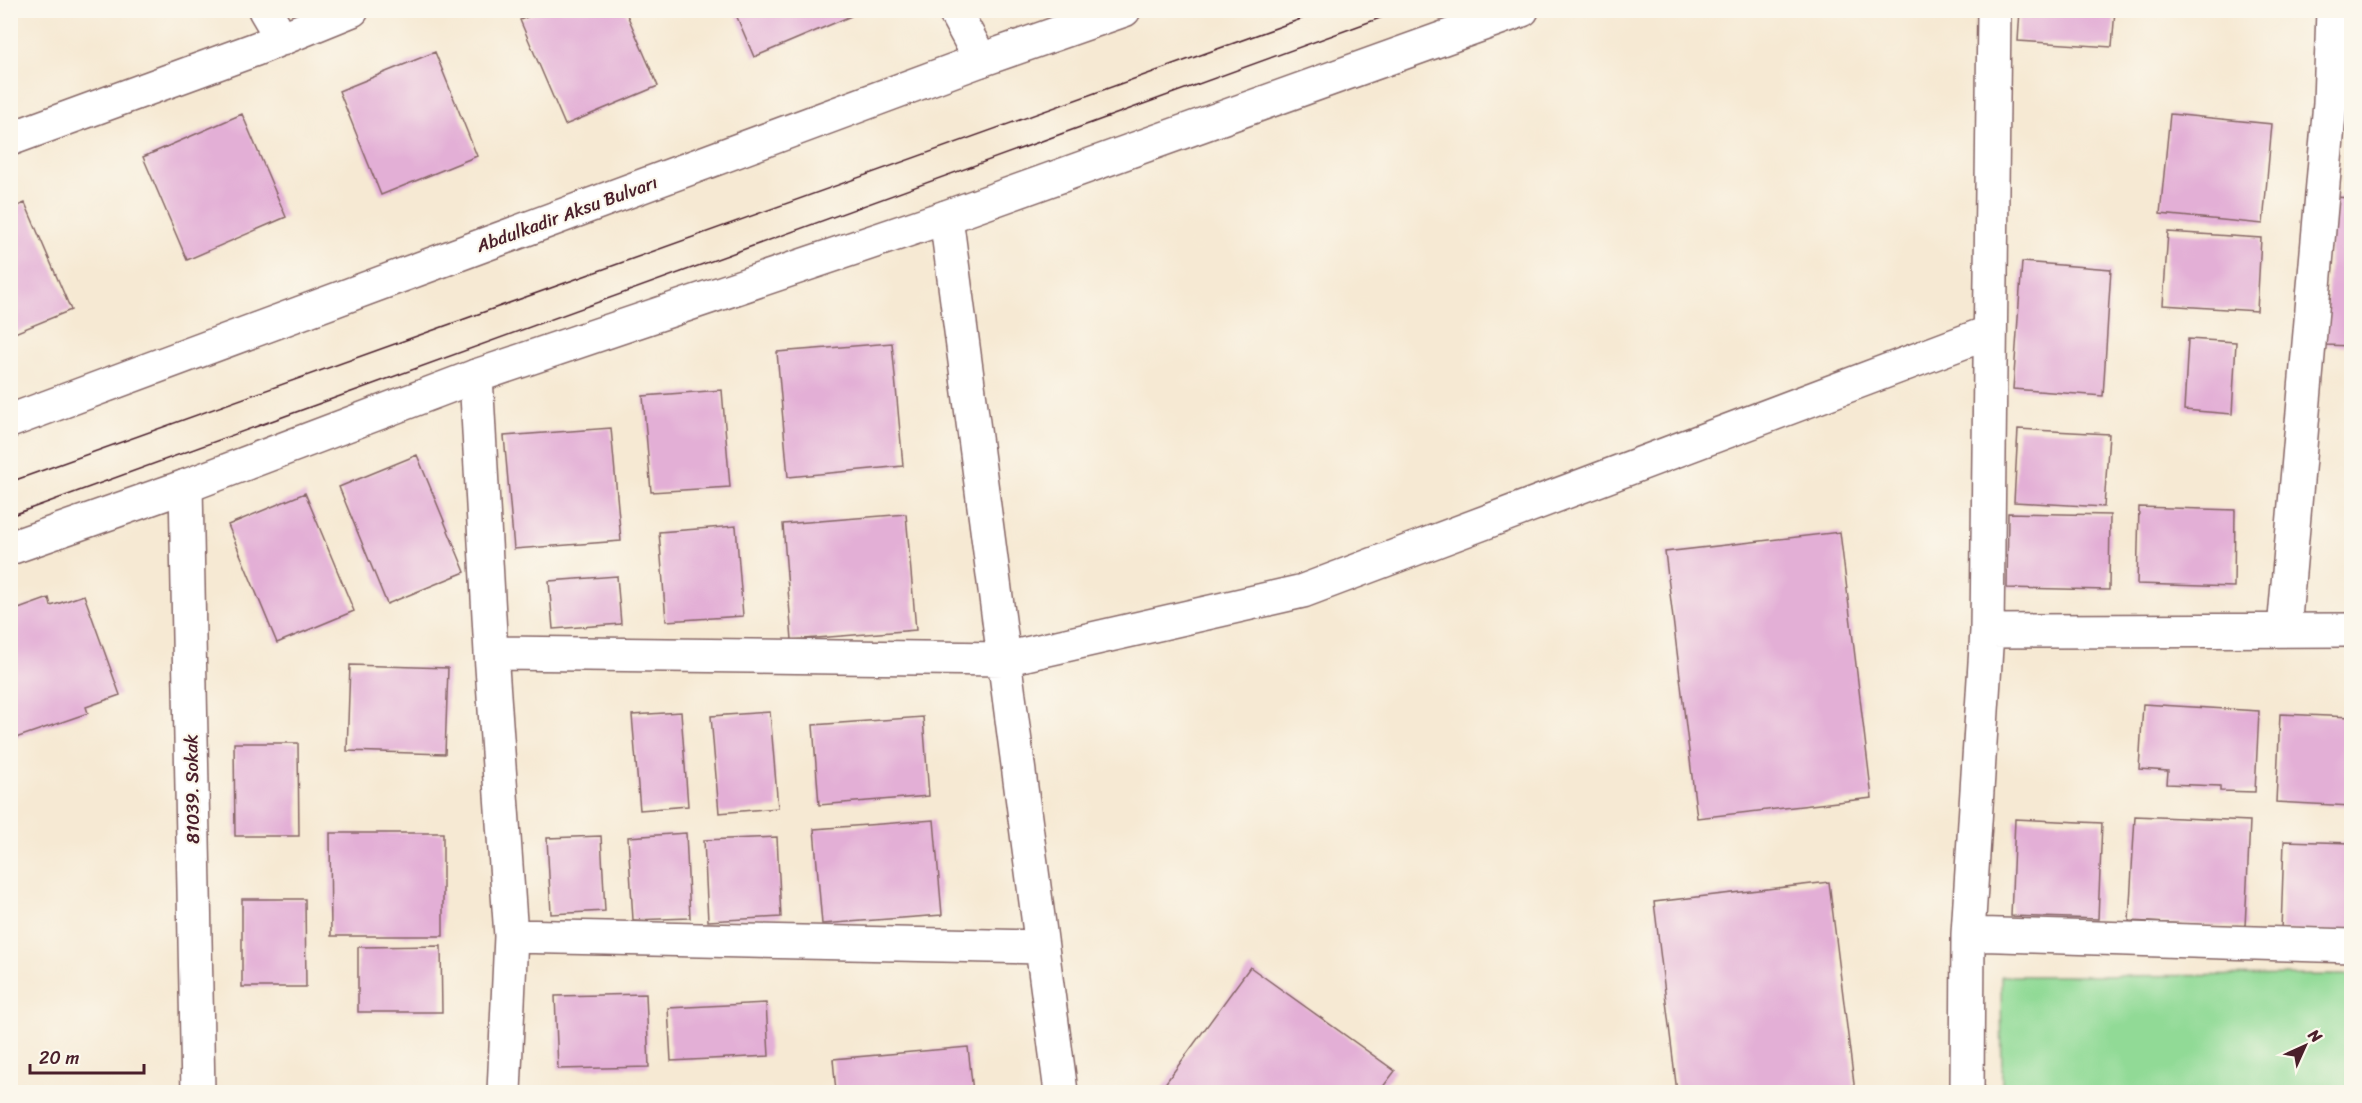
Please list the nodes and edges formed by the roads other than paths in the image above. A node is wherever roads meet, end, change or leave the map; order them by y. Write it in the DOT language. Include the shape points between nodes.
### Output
graph roads {
  1 [pos="265,10"];
  2 [pos="352,10"];
  3 [pos="954,10"];
  4 [pos="1124,10"];
  5 [pos="1522,10"];
  6 [pos="1994,10"];
  7 [pos="2333,10"];
  8 [pos="282,39"];
  9 [pos="981,60"];
  10 [pos="2341,104"];
  11 [pos="10,139"];
  12 [pos="946,217"];
  13 [pos="1990,333"];
  14 [pos="476,376"];
  15 [pos="10,421"];
  16 [pos="186,486"];
  17 [pos="10,548"];
  18 [pos="2284,630"];
  19 [pos="2352,630"];
  20 [pos="1987,631"];
  21 [pos="491,653"];
  22 [pos="1004,659"];
  23 [pos="1968,934"];
  24 [pos="511,936"];
  25 [pos="2352,946"];
  26 [pos="1041,948"];
  27 [pos="198,1092"];
  28 [pos="504,1092"];
  29 [pos="1061,1092"];
  30 [pos="1967,1092"];
  1 -- 8 [label="street"];
  2 -- 8 [label="street"];
  3 -- 9 [label="street"];
  4 -- 9 [label="street, Abdulkadir Aksu Bulvarı"];
  5 -- 12 [label="street"];
  6 -- 13 [label="street"];
  7 -- 10 [label="street"];
  8 -- 11 [label="street"];
  9 -- 15 [label="street, Abdulkadir Aksu Bulvarı"];
  10 -- 18 [label="street"];
  12 -- 14 [label="street"];
  12 -- 22 [label="street"];
  13 -- 20 [label="street"];
  13 -- 22 [label="street" via="1303,591"];
  14 -- 16 [label="street"];
  14 -- 21 [label="street"];
  16 -- 17 [label="street"];
  16 -- 27 [label="street, 81039. Sokak"];
  18 -- 19 [label="street"];
  18 -- 20 [label="street"];
  20 -- 23 [label="street"];
  21 -- 22 [label="street"];
  21 -- 24 [label="street"];
  22 -- 26 [label="street"];
  23 -- 25 [label="street"];
  23 -- 30 [label="street"];
  24 -- 26 [label="street"];
  24 -- 28 [label="street"];
  26 -- 29 [label="street"];
}
